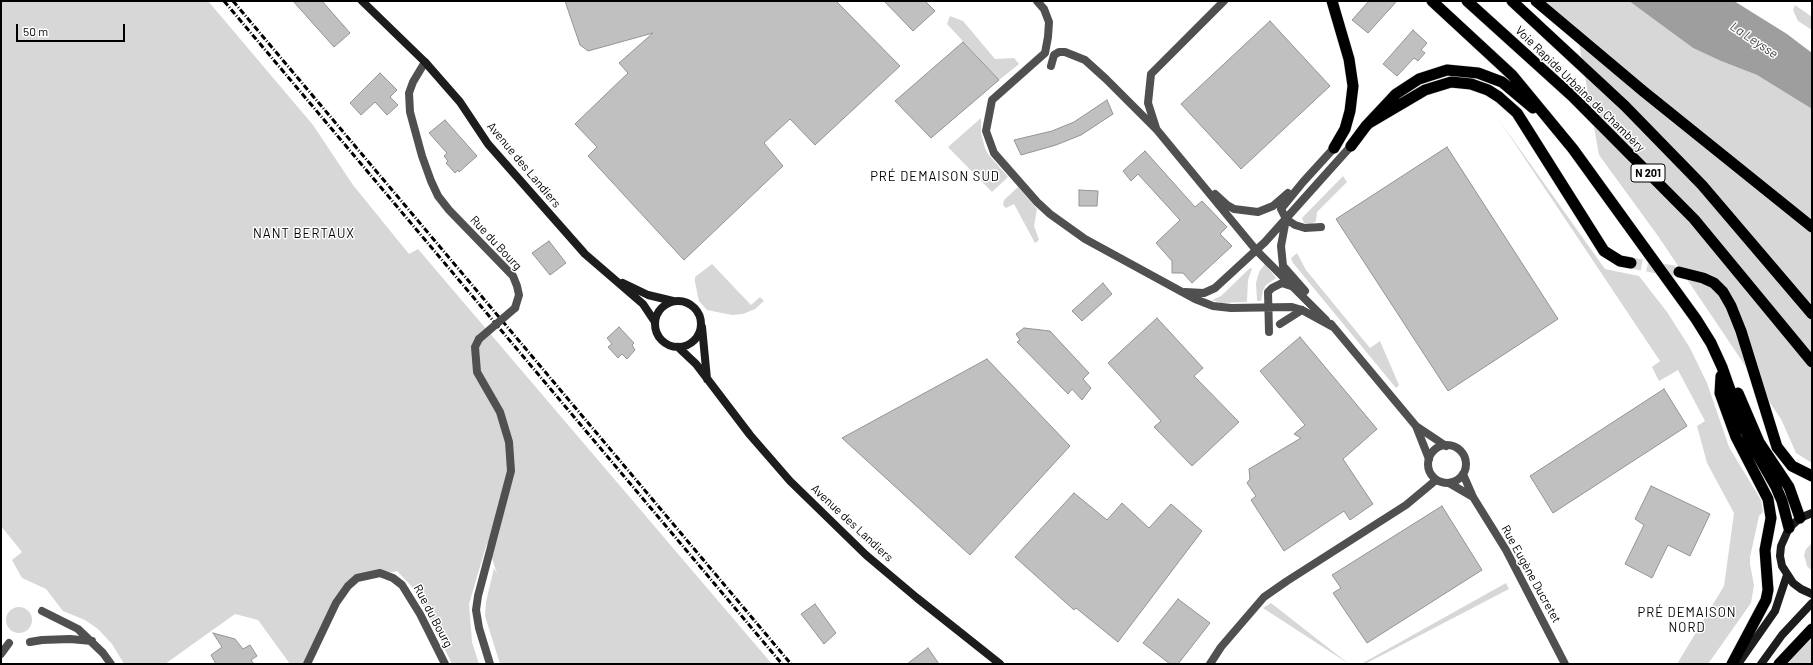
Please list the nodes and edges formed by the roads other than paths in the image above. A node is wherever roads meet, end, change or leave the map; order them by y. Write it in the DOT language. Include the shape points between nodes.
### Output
graph roads {
  1 [pos="362,1"];
  2 [pos="1037,1"];
  3 [pos="1224,1"];
  4 [pos="1332,1"];
  5 [pos="1432,1"];
  6 [pos="1467,1"];
  7 [pos="1512,1"];
  8 [pos="1536,1"];
  9 [pos="425,62"];
  10 [pos="1050,66"];
  11 [pos="1455,70"];
  12 [pos="1440,86"];
  13 [pos="1369,123"];
  14 [pos="1552,123"];
  15 [pos="1157,130"];
  16 [pos="1351,146"];
  17 [pos="1334,148"];
  18 [pos="1195,176"];
  19 [pos="1303,182"];
  20 [pos="1286,219"];
  21 [pos="1322,227"];
  22 [pos="1812,227"];
  23 [pos="1256,250"];
  24 [pos="1631,263"];
  25 [pos="1679,272"];
  26 [pos="615,280"];
  27 [pos="1292,286"];
  28 [pos="1182,292"];
  29 [pos="673,301"];
  30 [pos="1268,307"];
  31 [pos="1302,310"];
  32 [pos="1812,314"];
  33 [pos="655,322"];
  34 [pos="1280,324"];
  35 [pos="702,326"];
  36 [pos="1333,327"];
  37 [pos="1270,332"];
  38 [pos="678,347"];
  39 [pos="1812,362"];
  40 [pos="1722,367"];
  41 [pos="707,380"];
  42 [pos="1416,426"];
  43 [pos="1446,446"];
  44 [pos="1429,458"];
  45 [pos="1463,474"];
  46 [pos="1812,476"];
  47 [pos="1436,480"];
  48 [pos="1449,483"];
  49 [pos="1473,497"];
  50 [pos="1812,513"];
  51 [pos="1800,518"];
  52 [pos="1789,528"];
  53 [pos="1787,575"];
  54 [pos="1812,594"];
  55 [pos="1812,603"];
  56 [pos="42,611"];
  57 [pos="1812,629"];
  58 [pos="92,641"];
  59 [pos="30,642"];
  60 [pos="9,643"];
  61 [pos="1,654"];
  62 [pos="111,664"];
  63 [pos="307,664"];
  64 [pos="445,664"];
  65 [pos="490,664"];
  66 [pos="1000,664"];
  67 [pos="1210,664"];
  68 [pos="1565,664"];
  69 [pos="1732,664"];
  70 [pos="1738,664"];
  71 [pos="1761,664"];
  72 [pos="1779,664"];
  1 -- 9 [label="main road, Avenue des Landiers"];
  2 -- 28 [label="street" via="1044,9 1049,22 1045,53 992,100 986,131 994,153 1050,214 1084,239"];
  3 -- 15 [label="street" via="1151,74 1148,103"];
  4 -- 17 [label="highway" via="1349,59 1353,86 1345,129"];
  5 -- 14 [label="highway" via="1512,75"];
  6 -- 39 [label="highway, Voie Rapide Urbaine de Chambéry / N 201" via="1572,96 1694,219"];
  7 -- 32 [label="highway, Voie Rapide Urbaine de Chambéry / N 201" via="1625,106 1702,185"];
  8 -- 22 [label="highway"];
  9 -- 26 [label="main road, Avenue des Landiers" via="460,102 488,144 535,198 585,254"];
  9 -- 65 [label="street, Rue du Bourg, bridge" via="409,93 410,112 431,181 449,210 513,276 519,295 515,308 479,339 474,347 477,372 500,412 509,442 511,471 476,610"];
  10 -- 15 [label="street" via="1054,55 1059,52 1085,60"];
  11 -- 12 [label="street"];
  11 -- 13 [label="highway" via="1434,73 1405,87"];
  11 -- 14 [label="highway" via="1478,73 1502,82"];
  12 -- 13 [label="highway" via="1425,90"];
  12 -- 24 [label="highway" via="1451,82 1471,84 1488,90 1510,105 1526,126 1604,251 1620,261"];
  13 -- 16 [label="highway"];
  14 -- 40 [label="highway" via="1696,319"];
  15 -- 18 [label="street"];
  16 -- 20 [label="street"];
  17 -- 19 [label="street"];
  18 -- 19 [label="street" via="1227,205 1241,211 1253,212 1273,206"];
  18 -- 23 [label="street"];
  19 -- 20 [label="street" via="1281,209"];
  20 -- 21 [label="street" via="1300,227"];
  20 -- 23 [label="street"];
  20 -- 36 [label="street" via="1281,246 1283,266"];
  23 -- 27 [label="street"];
  23 -- 28 [label="street" via="1216,288 1204,293"];
  25 -- 46 [label="highway" via="1703,278 1723,292 1741,331 1777,447 1792,466"];
  26 -- 29 [label="main road" via="648,295"];
  26 -- 33 [label="main road, Avenue des Landiers" via="643,304"];
  27 -- 30 [label="street" via="1282,283 1272,288 1268,292"];
  27 -- 36 [label="street"];
  28 -- 30 [label="street" via="1213,306"];
  29 -- 33 [label="main road" via="661,308"];
  29 -- 35 [label="main road" via="689,303 694,307 701,318"];
  30 -- 31 [label="street" via="1292,307"];
  30 -- 37 [label="street"];
  31 -- 34 [label="street"];
  31 -- 36 [label="street"];
  33 -- 38 [label="main road" via="659,337 670,346"];
  35 -- 38 [label="main road" via="694,341"];
  35 -- 41 [label="main road"];
  36 -- 42 [label="street"];
  38 -- 41 [label="main road, Avenue des Landiers" via="696,364"];
  40 -- 51 [label="highway" via="1734,385 1759,442 1789,487"];
  40 -- 52 [label="highway" via="1741,421 1782,501"];
  40 -- 69 [label="highway" via="1720,393 1736,437 1768,499 1771,518 1765,550 1768,590 1766,600"];
  41 -- 66 [label="main road, Avenue des Landiers" via="775,464 866,555"];
  42 -- 43 [label="street"];
  42 -- 44 [label="street"];
  43 -- 44 [label="street" via="1435,449"];
  43 -- 45 [label="street" via="1458,449 1462,453 1465,463"];
  44 -- 47 [label="street" via="1428,469"];
  45 -- 48 [label="street"];
  45 -- 49 [label="street, Rue Eugène Ducretet"];
  47 -- 48 [label="street"];
  47 -- 67 [label="street" via="1406,505 1264,597 1221,647"];
  48 -- 49 [label="street, Rue Eugène Ducretet"];
  49 -- 68 [label="street, Rue Eugène Ducretet" via="1506,550"];
  50 -- 51 [label="main road"];
  51 -- 52 [label="main road"];
  52 -- 53 [label="main road" via="1780,551 1782,566"];
  53 -- 54 [label="main road" via="1801,589"];
  53 -- 70 [label="main road" via="1775,611"];
  55 -- 71 [label="main road" via="1782,635"];
  56 -- 58 [label="street" via="78,629"];
  57 -- 72 [label="highway"];
  58 -- 59 [label="street" via="63,639"];
  58 -- 62 [label="street"];
  60 -- 61 [label="street"];
  63 -- 64 [label="street, Rue du Bourg" via="336,603 348,586 357,578 380,572 402,585"];
}
